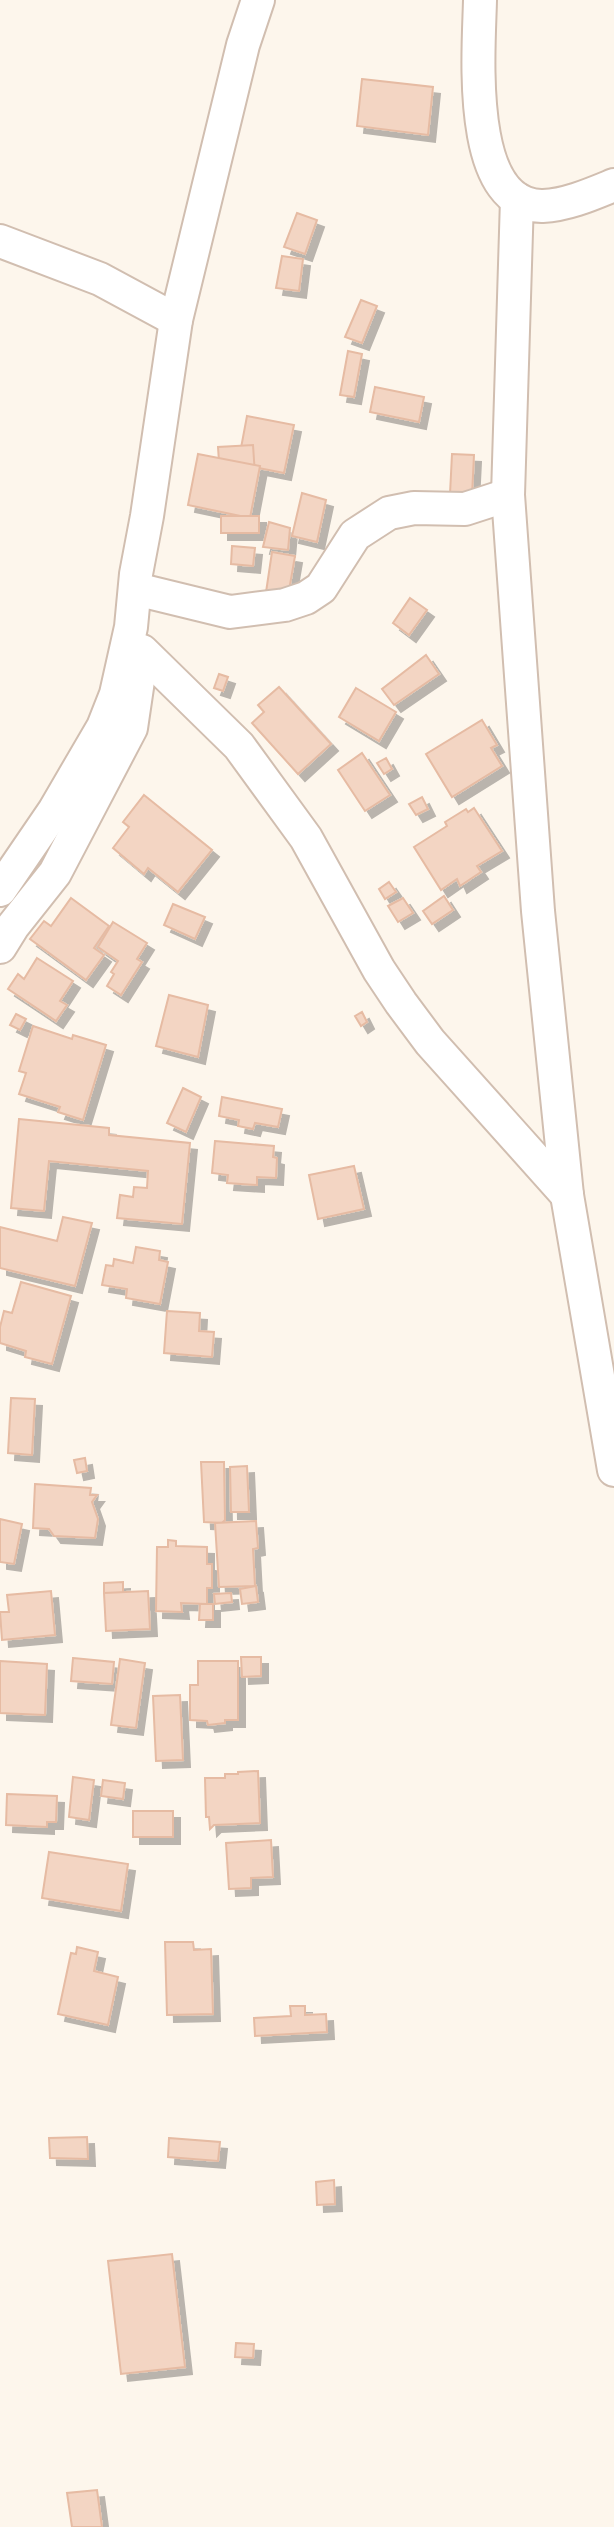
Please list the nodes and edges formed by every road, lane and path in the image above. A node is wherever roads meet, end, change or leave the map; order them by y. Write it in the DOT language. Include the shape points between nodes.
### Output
graph roads {
  1 [pos="258,0"];
  2 [pos="480,0"];
  3 [pos="614,185"];
  4 [pos="517,199"];
  5 [pos="0,241"];
  6 [pos="176,320"];
  7 [pos="508,495"];
  8 [pos="147,516"];
  9 [pos="148,592"];
  10 [pos="142,651"];
  11 [pos="0,890"];
  12 [pos="0,947"];
  13 [pos="567,1195"];
  14 [pos="614,1470"];
  1 -- 6 [label="street"];
  2 -- 4 [label="street" via="479,81 486,151 497,178"];
  3 -- 4 [label="street" via="540,206"];
  4 -- 7 [label="street"];
  5 -- 6 [label="street" via="100,279"];
  6 -- 8 [label="street"];
  7 -- 9 [label="street" via="465,509 414,508 381,517 355,535 321,588 285,605 230,612"];
  7 -- 13 [label="street" via="538,911"];
  8 -- 9 [label="street"];
  8 -- 11 [label="street" via="116,694 54,811"];
  9 -- 10 [label="street"];
  10 -- 12 [label="street" via="131,728 55,873"];
  10 -- 13 [label="street" via="239,746 306,838 401,1003"];
  13 -- 14 [label="street"];
}
